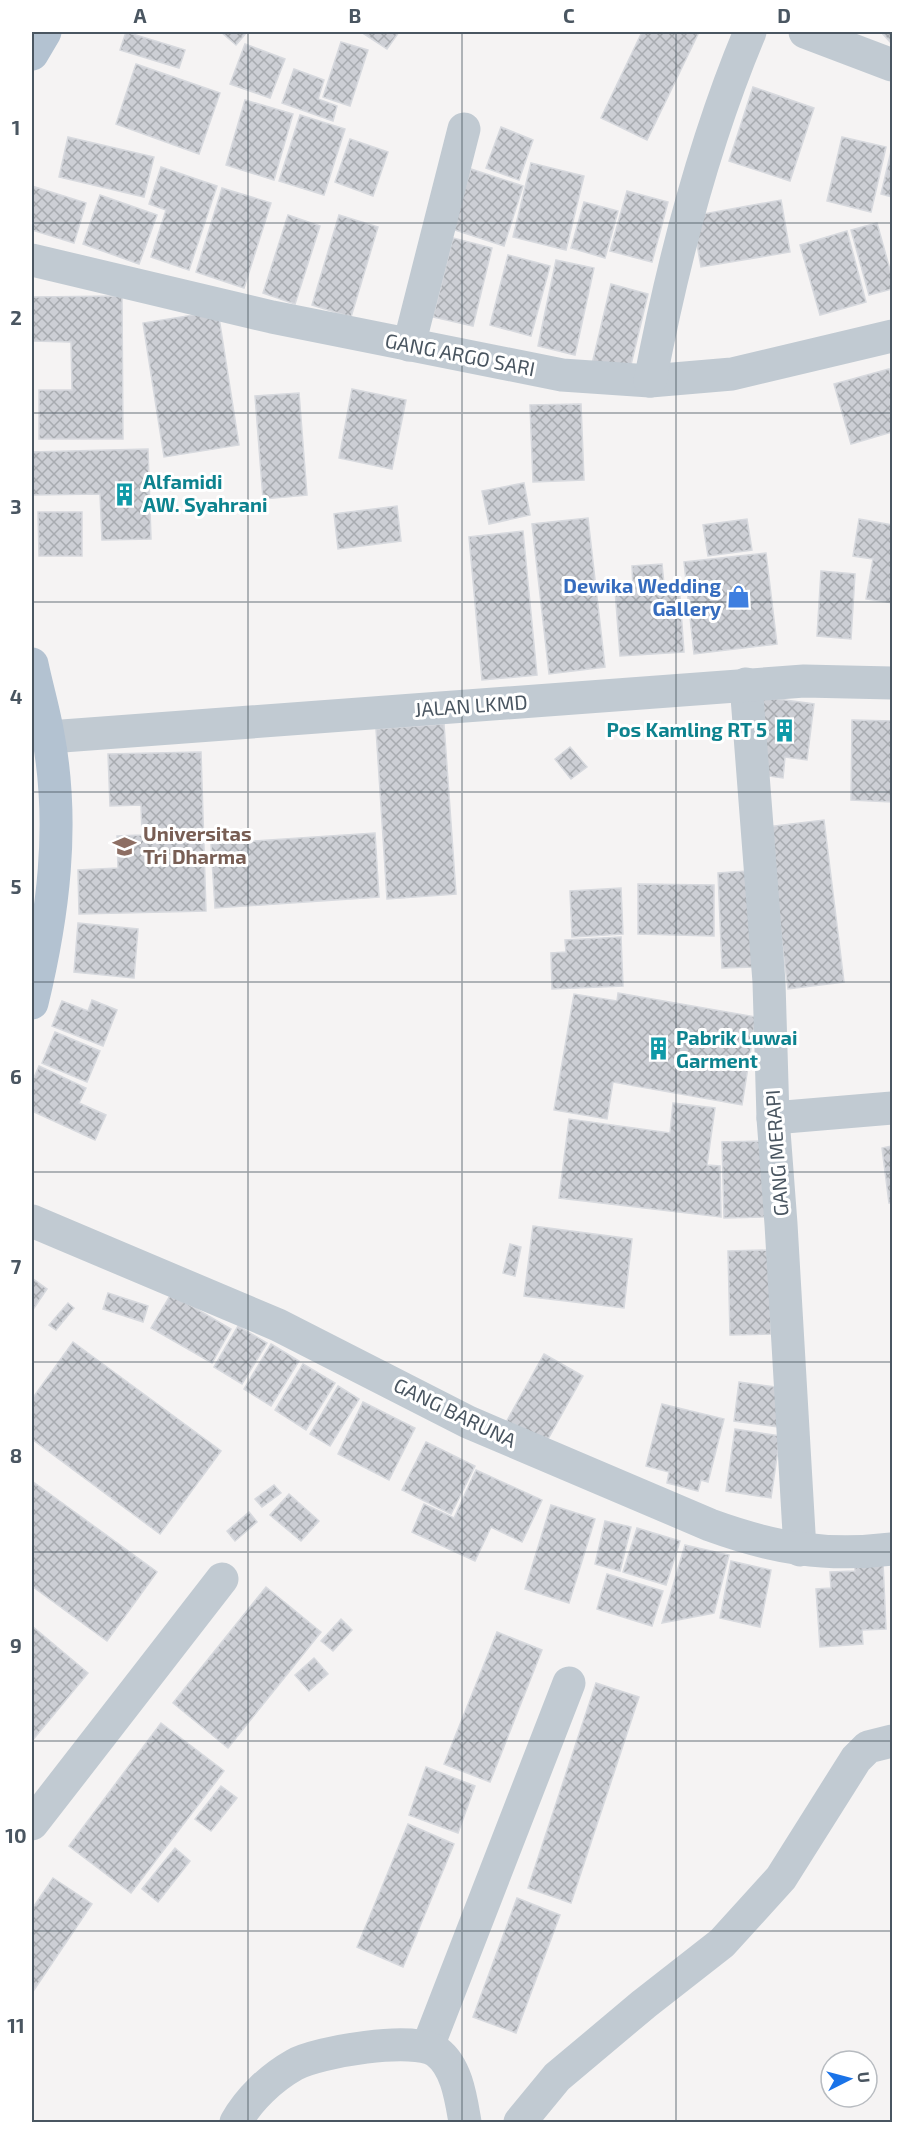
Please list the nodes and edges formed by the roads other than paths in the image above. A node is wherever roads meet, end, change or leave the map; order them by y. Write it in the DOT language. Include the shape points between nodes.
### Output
graph roads {
  1 [pos="45,32"];
  2 [pos="750,32"];
  3 [pos="805,32"];
  4 [pos="32,54"];
  5 [pos="892,65"];
  6 [pos="464,129"];
  7 [pos="32,260"];
  8 [pos="892,336"];
  9 [pos="409,345"];
  10 [pos="650,381"];
  11 [pos="32,664"];
  12 [pos="892,682"];
  13 [pos="747,684"];
  14 [pos="35,696"];
  15 [pos="49,736"];
  16 [pos="32,1003"];
  17 [pos="892,1108"];
  18 [pos="773,1118"];
  19 [pos="32,1221"];
  20 [pos="892,1549"];
  21 [pos="800,1551"];
  22 [pos="222,1579"];
  23 [pos="569,1683"];
  24 [pos="892,1741"];
  25 [pos="32,1824"];
  26 [pos="428,2046"];
  27 [pos="244,2120"];
  28 [pos="465,2122"];
  29 [pos="520,2122"];
  1 -- 4 [label="main road"];
  2 -- 10 [label="street" via="719,106 691,196"];
  3 -- 5 [label="street"];
  6 -- 9 [label="street"];
  7 -- 9 [label="street, GANG ARGO SARI" via="128,285"];
  8 -- 10 [label="street, GANG ARGO SARI" via="732,374"];
  9 -- 10 [label="street, GANG ARGO SARI" via="562,375"];
  11 -- 14 [label="main road"];
  12 -- 13 [label="street, JALAN LKMD"];
  13 -- 15 [label="street, JALAN LKMD"];
  13 -- 18 [label="street, GANG MERAPI" via="769,982"];
  14 -- 15 [label="main road"];
  15 -- 16 [label="main road" via="55,789 55,880"];
  17 -- 18 [label="street"];
  18 -- 21 [label="street, GANG MERAPI"];
  19 -- 21 [label="street, GANG BARUNA" via="267,1320 468,1422 670,1510 749,1539"];
  20 -- 21 [label="street, GANG BARUNA"];
  22 -- 25 [label="street"];
  23 -- 26 [label="street"];
  24 -- 29 [label="street" via="868,1747 856,1760 781,1878 722,1943 557,2077"];
  26 -- 27 [label="street" via="374,2046 305,2060 257,2094"];
  26 -- 28 [label="street" via="449,2066"];
}
